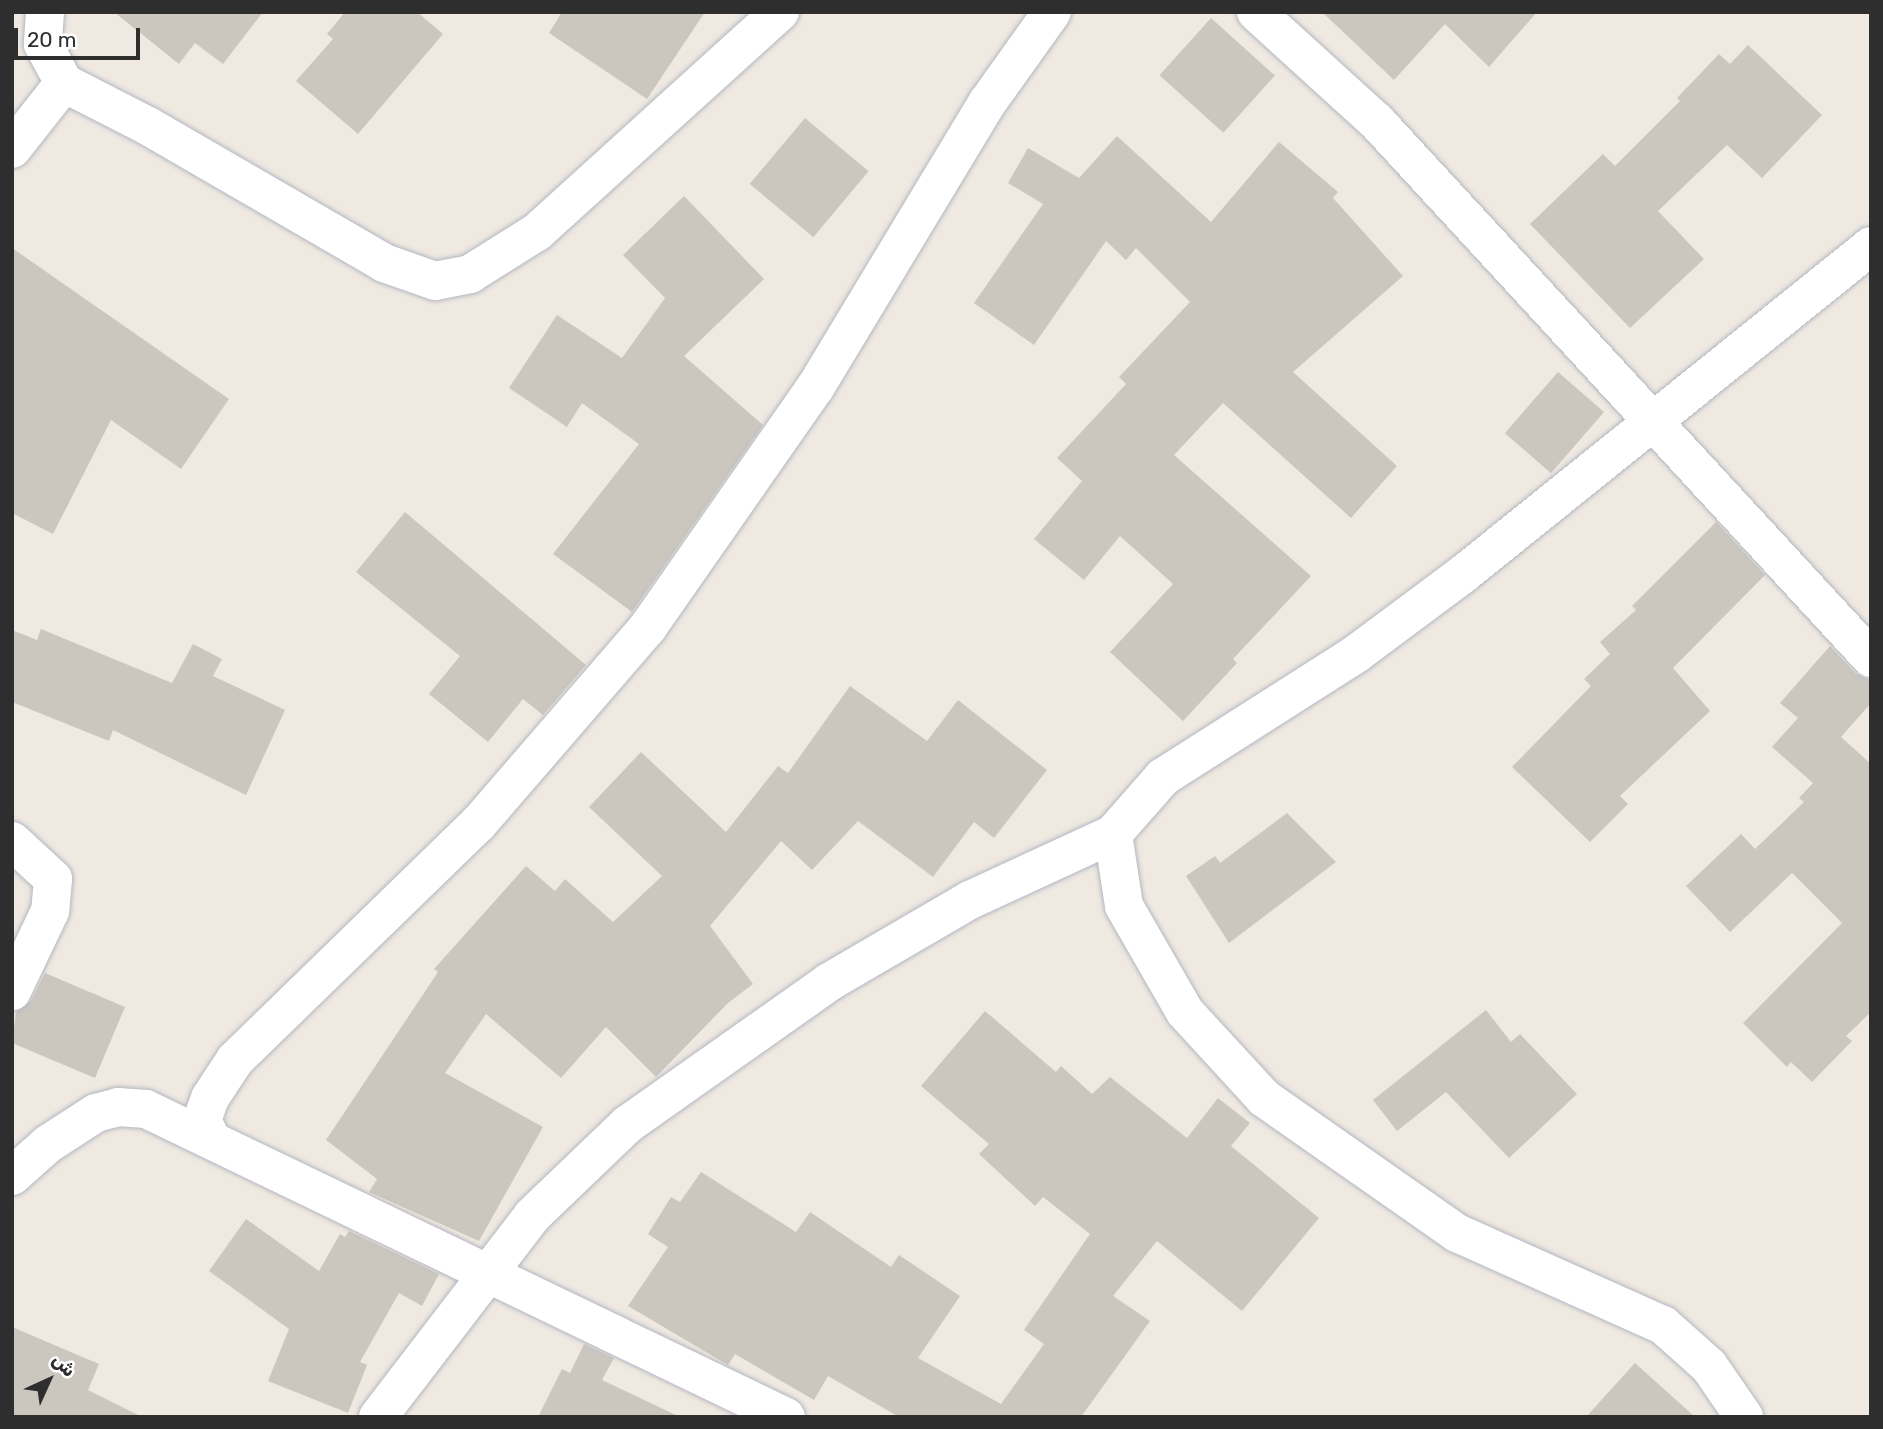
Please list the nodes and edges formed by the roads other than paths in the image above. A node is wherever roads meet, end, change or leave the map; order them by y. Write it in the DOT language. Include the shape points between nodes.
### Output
graph roads {
  1 [pos="45,12"];
  2 [pos="780,12"];
  3 [pos="1052,12"];
  4 [pos="1256,12"];
  5 [pos="64,83"];
  6 [pos="12,149"];
  7 [pos="1871,246"];
  8 [pos="1651,424"];
  9 [pos="1871,658"];
  10 [pos="1113,834"];
  11 [pos="12,841"];
  12 [pos="12,991"];
  13 [pos="211,1139"];
  14 [pos="14,1170"];
  15 [pos="487,1274"];
  16 [pos="378,1417"];
  17 [pos="786,1417"];
  18 [pos="1744,1417"];
  1 -- 5 [label="street" via="43,44"];
  2 -- 5 [label="street" via="537,232 470,274 435,281 384,264 148,126"];
  3 -- 13 [label="street" via="988,103 815,388 648,627 478,824 235,1060 210,1098 202,1120"];
  4 -- 8 [label="street" via="1377,122"];
  5 -- 6 [label="street"];
  7 -- 8 [label="street"];
  8 -- 9 [label="street"];
  8 -- 10 [label="street" via="1356,654 1163,777"];
  10 -- 15 [label="street" via="970,900 751,1033 628,1124 575,1170"];
  10 -- 18 [label="street" via="1124,906 1185,1012 1264,1098 1457,1233 1663,1325 1709,1366"];
  11 -- 12 [label="street" via="53,879 50,911"];
  13 -- 14 [label="street" via="146,1109 118,1107 78,1122"];
  13 -- 15 [label="street"];
  15 -- 16 [label="street"];
  15 -- 17 [label="street"];
}
